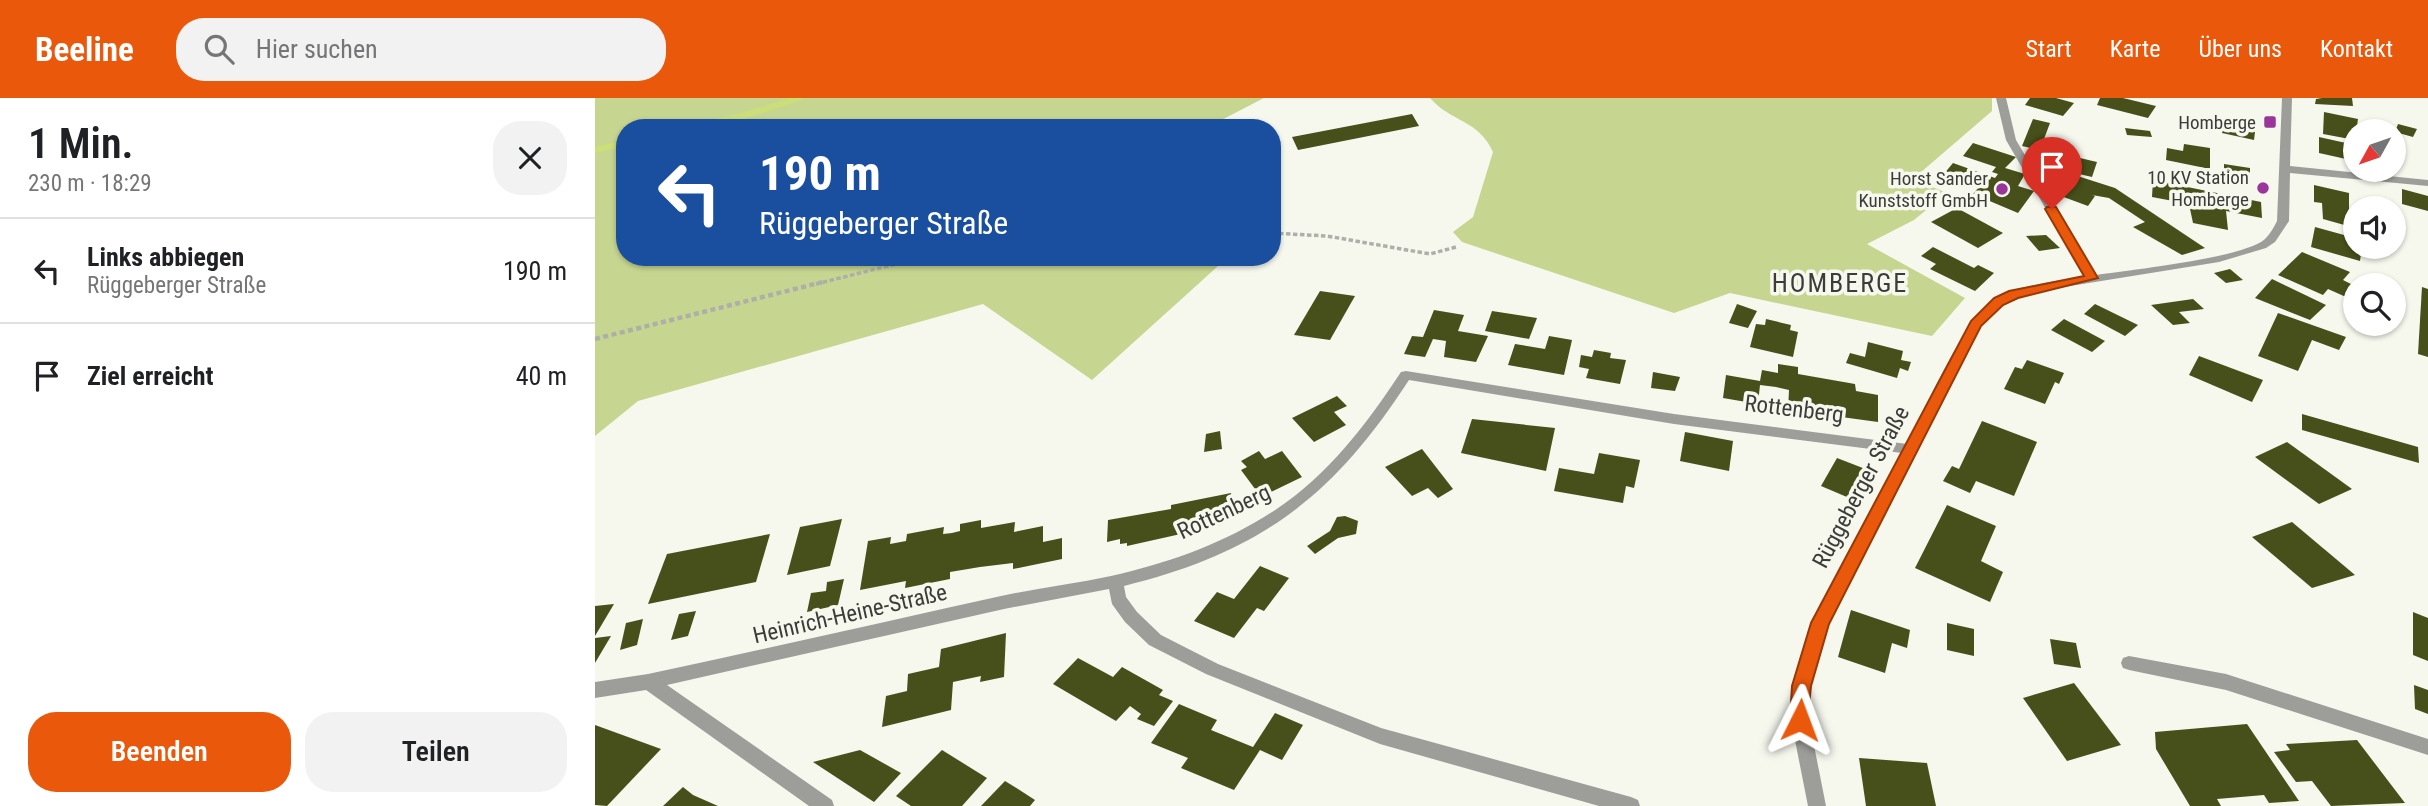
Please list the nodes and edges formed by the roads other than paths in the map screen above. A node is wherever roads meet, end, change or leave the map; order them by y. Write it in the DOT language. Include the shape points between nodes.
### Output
graph roads {
  1 [pos="2001,98"];
  2 [pos="2287,98"];
  3 [pos="2285,169"];
  4 [pos="2428,183"];
  5 [pos="2092,278"];
  6 [pos="1909,449"];
  7 [pos="1115,582"];
  8 [pos="2129,663"];
  9 [pos="648,682"];
  10 [pos="595,690"];
  11 [pos="2428,747"];
  12 [pos="825,806"];
  13 [pos="1631,806"];
  14 [pos="1817,806"];
  1 -- 5 [label="street" via="2011,140"];
  2 -- 3 [label="street, Rüggeberger Straße"];
  3 -- 4 [label="street"];
  3 -- 5 [label="street, Rüggeberger Straße" via="2283,222 2262,246 2219,259"];
  5 -- 6 [label="street, Rüggeberger Straße" via="2031,289 1999,302 1976,324"];
  6 -- 7 [label="street, Rottenberg" via="1674,419 1406,375 1364,439 1287,510 1238,537"];
  6 -- 14 [label="street, Rüggeberger Straße" via="1835,590 1807,666 1800,720"];
  7 -- 9 [label="street, Heinrich-Heine-Straße" via="1038,594"];
  7 -- 13 [label="street" via="1118,599 1155,640 1212,669 1380,736"];
  8 -- 11 [label="street" via="2226,682"];
  9 -- 10 [label="street, Heinrich-Heine-Straße"];
  9 -- 12 [label="street"];
}
